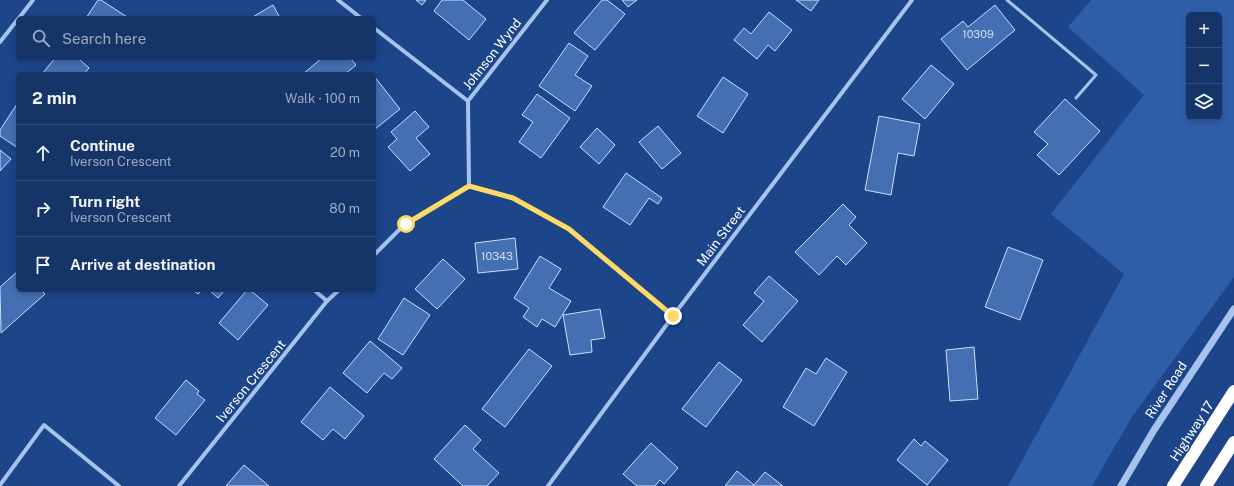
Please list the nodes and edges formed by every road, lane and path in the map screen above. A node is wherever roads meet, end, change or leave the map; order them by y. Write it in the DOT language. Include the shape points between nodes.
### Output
graph roads {
  1 [pos="33,0"];
  2 [pos="338,0"];
  3 [pos="547,0"];
  4 [pos="912,0"];
  5 [pos="1007,0"];
  6 [pos="20,16"];
  7 [pos="358,16"];
  8 [pos="16,22"];
  9 [pos="376,30"];
  10 [pos="0,42"];
  11 [pos="1076,98"];
  12 [pos="468,101"];
  13 [pos="469,186"];
  14 [pos="376,253"];
  15 [pos="316,292"];
  16 [pos="337,292"];
  17 [pos="327,301"];
  18 [pos="1234,309"];
  19 [pos="673,316"];
  20 [pos="1234,391"];
  21 [pos="1234,442"];
  22 [pos="0,485"];
  23 [pos="119,486"];
  24 [pos="180,486"];
  25 [pos="548,486"];
  26 [pos="1121,486"];
  27 [pos="1173,486"];
  28 [pos="1206,486"];
  1 -- 6 [label="street"];
  2 -- 7 [label="street"];
  3 -- 12 [label="street, Johnson Wynd"];
  4 -- 19 [label="street, Main Street"];
  5 -- 11 [label="lane" via="1096,75"];
  8 -- 10 [label="street"];
  9 -- 12 [label="street, Johnson Wynd"];
  12 -- 13 [label="street, Johnson Wynd"];
  13 -- 14 [label="street" via="406,224"];
  13 -- 19 [label="street" via="513,198 569,229"];
  15 -- 17 [label="street"];
  16 -- 17 [label="street, Iverson Crescent"];
  17 -- 24 [label="street, Iverson Crescent"];
  18 -- 26 [label="street, River Road" via="1154,430"];
  19 -- 25 [label="street, Main Street"];
  20 -- 27 [label="highway, Highway 17"];
  21 -- 28 [label="highway"];
  22 -- 23 [label="street" via="44,425"];
}
